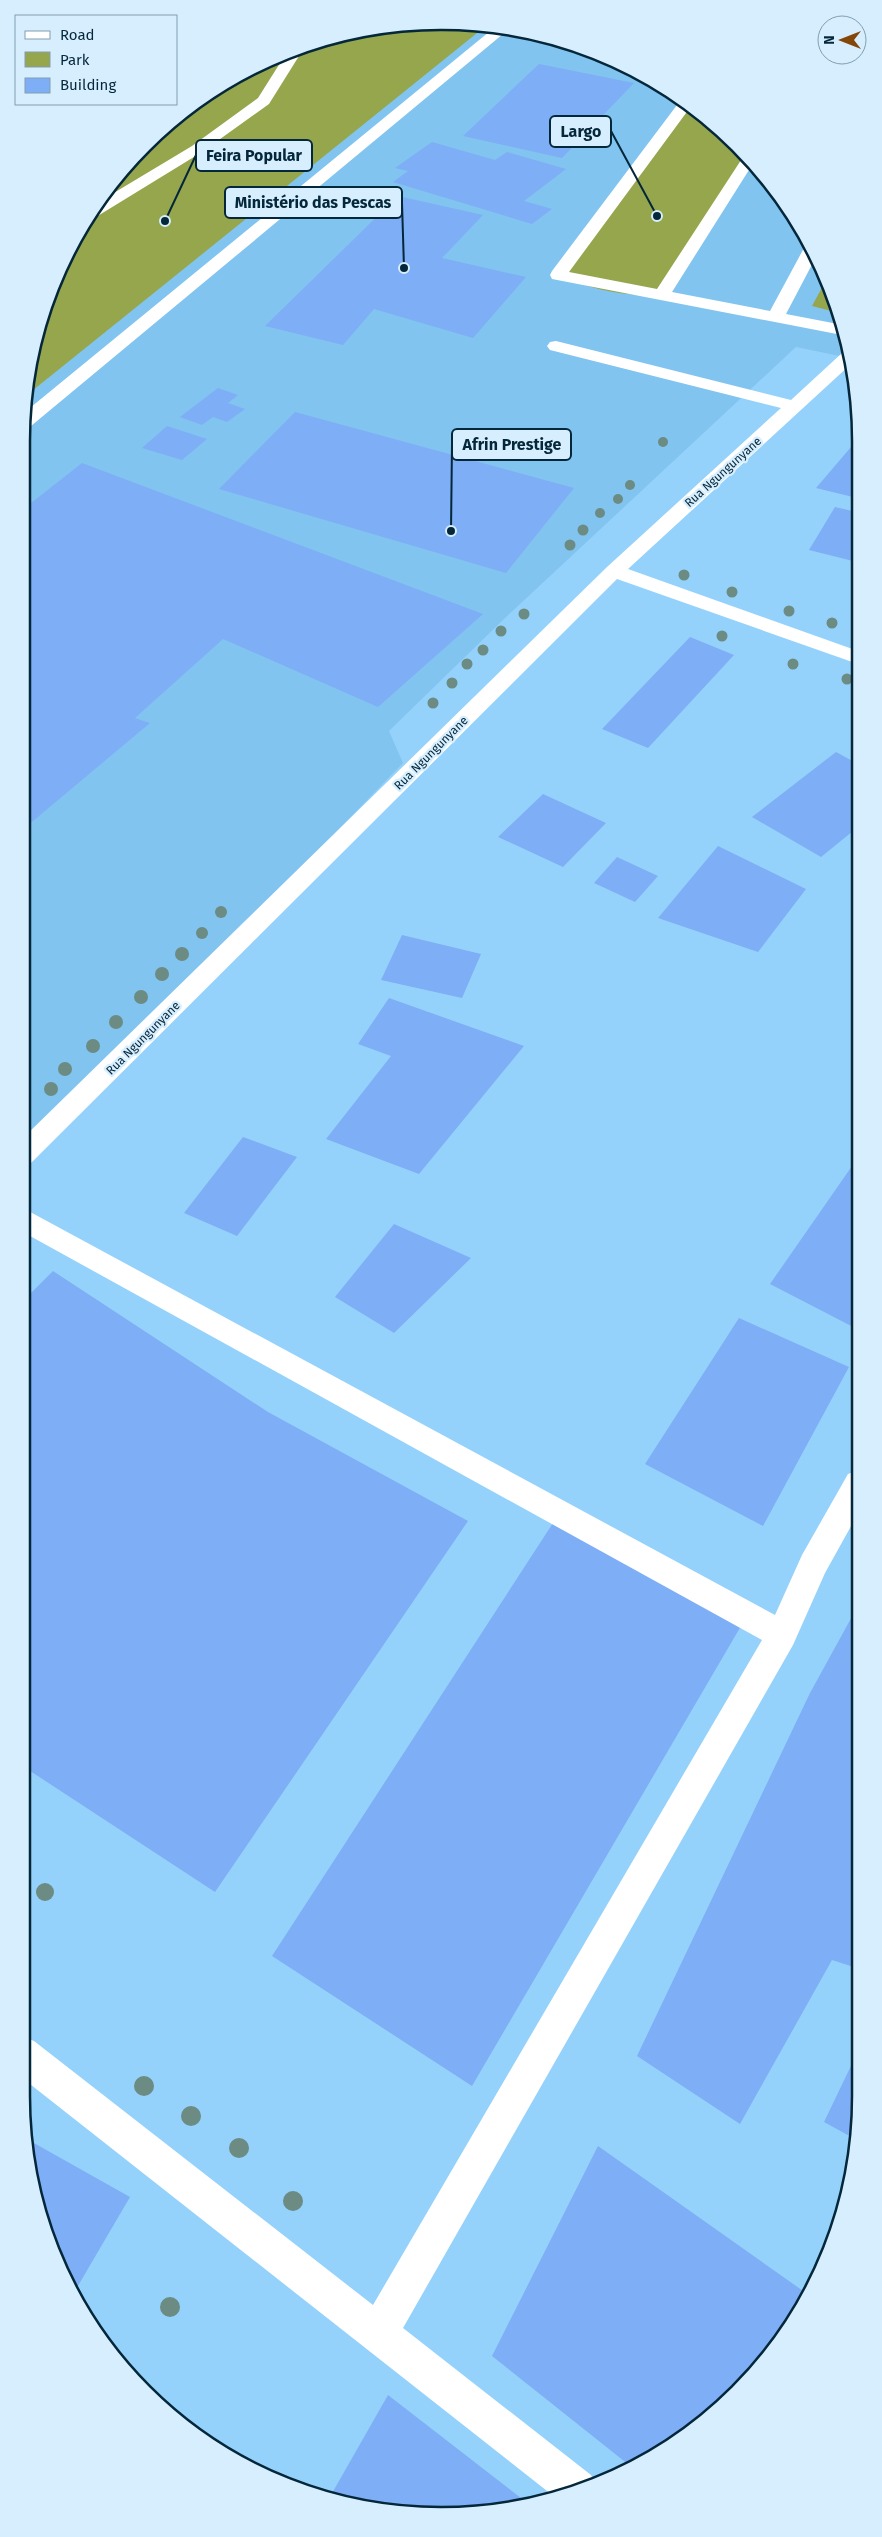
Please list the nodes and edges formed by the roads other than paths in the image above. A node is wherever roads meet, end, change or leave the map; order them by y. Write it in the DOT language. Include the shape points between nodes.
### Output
graph roads {
  1 [pos="495,34"];
  2 [pos="289,59"];
  3 [pos="682,108"];
  4 [pos="745,164"];
  5 [pos="105,205"];
  6 [pos="808,256"];
  7 [pos="662,294"];
  8 [pos="776,317"];
  9 [pos="836,329"];
  10 [pos="556,346"];
  11 [pos="844,361"];
  12 [pos="794,406"];
  13 [pos="31,416"];
  14 [pos="614,571"];
  15 [pos="852,656"];
  16 [pos="30,1148"];
  17 [pos="30,1223"];
  18 [pos="852,1497"];
  19 [pos="782,1635"];
  20 [pos="30,2061"];
  21 [pos="379,2332"];
  22 [pos="572,2485"];
  1 -- 13 [label="street"];
  2 -- 5 [label="street" via="264,101 197,150"];
  3 -- 7 [label="street" via="558,275"];
  4 -- 7 [label="street"];
  6 -- 8 [label="street"];
  7 -- 8 [label="street"];
  8 -- 9 [label="street"];
  10 -- 12 [label="street"];
  11 -- 12 [label="street, Rua Ngungunyane"];
  12 -- 14 [label="street, Rua Ngungunyane"];
  14 -- 15 [label="street"];
  14 -- 16 [label="street, Rua Ngungunyane"];
  17 -- 19 [label="street"];
  18 -- 19 [label="street" via="812,1565"];
  19 -- 21 [label="street"];
  20 -- 21 [label="street"];
  21 -- 22 [label="street"];
}
